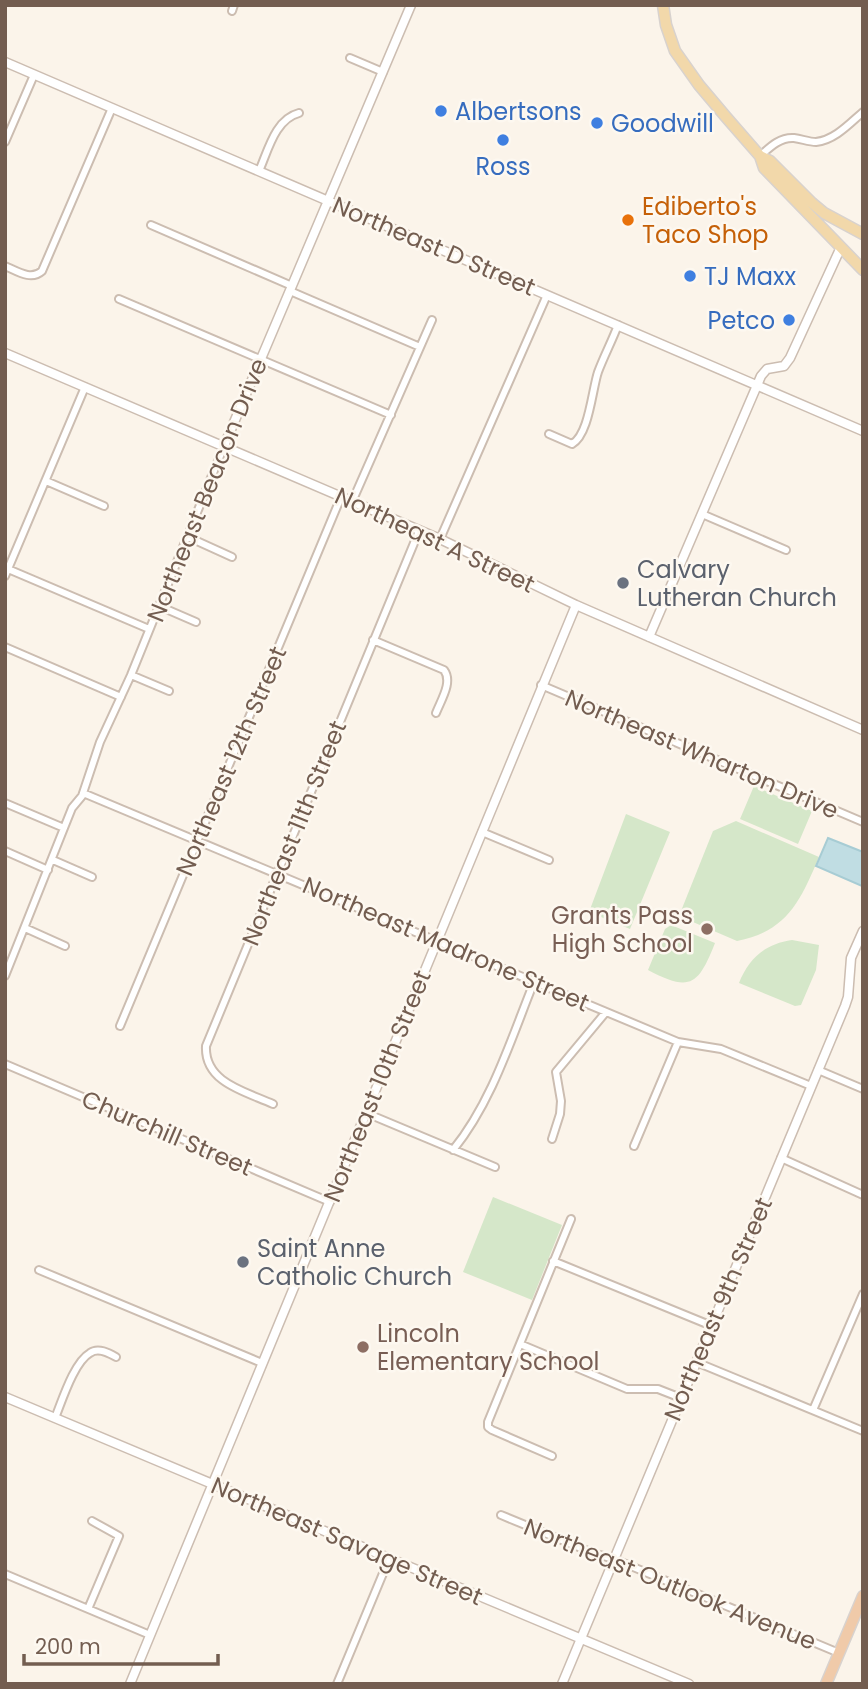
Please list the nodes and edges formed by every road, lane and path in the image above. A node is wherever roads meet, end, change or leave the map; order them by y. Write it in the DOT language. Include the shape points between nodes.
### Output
graph roads {
  1 [pos="411,5"];
  2 [pos="663,5"];
  3 [pos="351,58"];
  4 [pos="5,62"];
  5 [pos="383,72"];
  6 [pos="34,75"];
  7 [pos="112,108"];
  8 [pos="863,111"];
  9 [pos="299,113"];
  10 [pos="5,142"];
  11 [pos="761,156"];
  12 [pos="260,171"];
  13 [pos="329,201"];
  14 [pos="150,225"];
  15 [pos="863,234"];
  16 [pos="841,247"];
  17 [pos="5,266"];
  18 [pos="863,270"];
  19 [pos="291,289"];
  20 [pos="547,295"];
  21 [pos="119,299"];
  22 [pos="432,320"];
  23 [pos="618,325"];
  24 [pos="420,347"];
  25 [pos="5,353"];
  26 [pos="261,359"];
  27 [pos="757,385"];
  28 [pos="85,387"];
  29 [pos="391,415"];
  30 [pos="863,430"];
  31 [pos="549,434"];
  32 [pos="224,446"];
  33 [pos="46,481"];
  34 [pos="341,497"];
  35 [pos="352,502"];
  36 [pos="104,506"];
  37 [pos="702,514"];
  38 [pos="419,531"];
  39 [pos="188,537"];
  40 [pos="440,539"];
  41 [pos="786,550"];
  42 [pos="232,556"];
  43 [pos="7,572"];
  44 [pos="159,606"];
  45 [pos="576,606"];
  46 [pos="196,622"];
  47 [pos="149,629"];
  48 [pos="649,637"];
  49 [pos="373,640"];
  50 [pos="5,647"];
  51 [pos="131,675"];
  52 [pos="541,685"];
  53 [pos="169,691"];
  54 [pos="121,697"];
  55 [pos="436,713"];
  56 [pos="863,730"];
  57 [pos="83,793"];
  58 [pos="5,803"];
  59 [pos="863,822"];
  60 [pos="64,828"];
  61 [pos="482,832"];
  62 [pos="199,840"];
  63 [pos="5,851"];
  64 [pos="53,860"];
  65 [pos="549,860"];
  66 [pos="48,870"];
  67 [pos="278,873"];
  68 [pos="92,877"];
  69 [pos="25,928"];
  70 [pos="863,931"];
  71 [pos="436,941"];
  72 [pos="65,946"];
  73 [pos="5,976"];
  74 [pos="534,982"];
  75 [pos="606,1012"];
  76 [pos="120,1026"];
  77 [pos="678,1042"];
  78 [pos="5,1064"];
  79 [pos="818,1070"];
  80 [pos="811,1086"];
  81 [pos="863,1089"];
  82 [pos="274,1104"];
  83 [pos="366,1113"];
  84 [pos="552,1139"];
  85 [pos="634,1146"];
  86 [pos="453,1150"];
  87 [pos="781,1158"];
  88 [pos="495,1167"];
  89 [pos="863,1195"];
  90 [pos="330,1202"];
  91 [pos="571,1219"];
  92 [pos="553,1261"];
  93 [pos="39,1270"];
  94 [pos="862,1297"];
  95 [pos="712,1326"];
  96 [pos="520,1344"];
  97 [pos="117,1357"];
  98 [pos="696,1362"];
  99 [pos="262,1363"];
  100 [pos="5,1396"];
  101 [pos="681,1398"];
  102 [pos="813,1410"];
  103 [pos="55,1418"];
  104 [pos="863,1431"];
  105 [pos="552,1456"];
  106 [pos="212,1484"];
  107 [pos="501,1515"];
  108 [pos="92,1521"];
  109 [pos="389,1559"];
  110 [pos="614,1559"];
  111 [pos="5,1574"];
  112 [pos="863,1596"];
  113 [pos="88,1609"];
  114 [pos="150,1635"];
  115 [pos="581,1639"];
  116 [pos="839,1653"];
  117 [pos="130,1684"];
  118 [pos="337,1684"];
  119 [pos="562,1684"];
  120 [pos="689,1684"];
  121 [pos="825,1684"];
  1 -- 5 [label="street, Northeast Beacon Drive"];
  2 -- 11 [label="main road" via="666,26 684,65"];
  3 -- 5 [label="street"];
  4 -- 6 [label="street, Northeast D Street"];
  5 -- 13 [label="street, Northeast Beacon Drive"];
  6 -- 7 [label="street, Northeast D Street"];
  6 -- 10 [label="street"];
  7 -- 12 [label="street, Northeast D Street"];
  7 -- 17 [label="street" via="42,271 29,276"];
  8 -- 11 [label="street" via="827,139 787,139"];
  9 -- 12 [label="street" via="281,125"];
  11 -- 15 [label="main road" via="824,213"];
  11 -- 16 [label="main road" via="764,168"];
  12 -- 13 [label="street, Northeast D Street"];
  13 -- 19 [label="street, Northeast Beacon Drive"];
  13 -- 20 [label="street, Northeast D Street"];
  14 -- 19 [label="street"];
  16 -- 18 [label="main road"];
  16 -- 27 [label="street" via="790,358 784,366 767,369"];
  19 -- 24 [label="street"];
  19 -- 26 [label="street, Northeast Beacon Drive"];
  20 -- 23 [label="street, Northeast D Street"];
  20 -- 40 [label="street"];
  21 -- 26 [label="street"];
  22 -- 24 [label="street"];
  23 -- 27 [label="street, Northeast D Street"];
  23 -- 31 [label="street" via="577,441 572,444"];
  24 -- 29 [label="street"];
  25 -- 28 [label="street, Northeast A Street"];
  26 -- 29 [label="street"];
  26 -- 32 [label="street, Northeast Beacon Drive"];
  27 -- 30 [label="street, Northeast D Street"];
  27 -- 37 [label="street"];
  28 -- 32 [label="street, Northeast A Street"];
  28 -- 33 [label="street"];
  29 -- 35 [label="street"];
  32 -- 34 [label="street, Northeast A Street"];
  32 -- 39 [label="street, Northeast Beacon Drive"];
  33 -- 36 [label="street"];
  33 -- 43 [label="street"];
  34 -- 35 [label="street, Northeast A Street"];
  34 -- 62 [label="street, Northeast 12th Street"];
  35 -- 38 [label="street, Northeast A Street"];
  37 -- 41 [label="street"];
  37 -- 48 [label="street"];
  38 -- 40 [label="street, Northeast A Street"];
  38 -- 49 [label="street, Northeast 11th Street"];
  39 -- 42 [label="street"];
  39 -- 44 [label="street, Northeast Beacon Drive"];
  40 -- 45 [label="street, Northeast A Street"];
  43 -- 47 [label="street"];
  44 -- 46 [label="street"];
  44 -- 47 [label="street, Northeast Beacon Drive"];
  45 -- 48 [label="street, Northeast A Street"];
  45 -- 52 [label="street, Northeast 10th Street"];
  47 -- 51 [label="street, Northeast Beacon Drive"];
  48 -- 56 [label="street, Northeast A Street"];
  49 -- 55 [label="street" via="448,674"];
  49 -- 67 [label="street, Northeast 11th Street"];
  50 -- 54 [label="street"];
  51 -- 53 [label="street"];
  51 -- 54 [label="street, Northeast Beacon Drive"];
  52 -- 59 [label="street, Northeast Wharton Drive"];
  52 -- 61 [label="street, Northeast 10th Street"];
  54 -- 57 [label="street, Northeast Beacon Drive"];
  57 -- 60 [label="street, Northeast Beacon Drive"];
  57 -- 62 [label="street, Northeast Madrone Street"];
  58 -- 60 [label="street"];
  60 -- 64 [label="street, Northeast Beacon Drive"];
  61 -- 65 [label="street"];
  61 -- 71 [label="street, Northeast 10th Street"];
  62 -- 67 [label="street, Northeast Madrone Street"];
  62 -- 76 [label="street, Northeast 12th Street"];
  63 -- 66 [label="street"];
  64 -- 66 [label="street, Northeast Beacon Drive"];
  64 -- 68 [label="street"];
  66 -- 69 [label="street, Northeast Beacon Drive"];
  67 -- 71 [label="street, Northeast Madrone Street"];
  67 -- 82 [label="street, Northeast 11th Street" via="206,1053 219,1078"];
  69 -- 72 [label="street"];
  69 -- 73 [label="street, Northeast Beacon Drive"];
  70 -- 79 [label="street, Northeast 9th Street" via="851,958 848,997"];
  71 -- 74 [label="street, Northeast Madrone Street"];
  71 -- 83 [label="street, Northeast 10th Street"];
  74 -- 75 [label="street, Northeast Madrone Street"];
  74 -- 86 [label="street" via="482,1108"];
  75 -- 77 [label="street, Northeast Madrone Street"];
  75 -- 84 [label="street" via="556,1072 561,1101"];
  77 -- 80 [label="street, Northeast Madrone Street" via="721,1049"];
  77 -- 85 [label="street"];
  78 -- 90 [label="street, Churchill Street"];
  79 -- 80 [label="street, Northeast 9th Street"];
  79 -- 81 [label="street"];
  80 -- 87 [label="street, Northeast 9th Street"];
  83 -- 86 [label="street"];
  83 -- 90 [label="street, Northeast 10th Street"];
  86 -- 88 [label="street"];
  87 -- 89 [label="street"];
  87 -- 95 [label="street, Northeast 9th Street"];
  90 -- 99 [label="street, Northeast 10th Street"];
  91 -- 92 [label="street"];
  92 -- 95 [label="street"];
  92 -- 96 [label="street"];
  93 -- 99 [label="street"];
  94 -- 102 [label="street"];
  95 -- 98 [label="street, Northeast 9th Street"];
  96 -- 101 [label="street" via="627,1389 658,1389"];
  96 -- 105 [label="street" via="488,1427"];
  97 -- 103 [label="street" via="99,1350 90,1352"];
  98 -- 101 [label="street, Northeast 9th Street"];
  98 -- 102 [label="street"];
  99 -- 106 [label="street, Northeast 10th Street"];
  100 -- 103 [label="street, Northeast Savage Street"];
  101 -- 110 [label="street, Northeast 9th Street"];
  102 -- 104 [label="street"];
  103 -- 106 [label="street, Northeast Savage Street"];
  106 -- 109 [label="street, Northeast Savage Street"];
  106 -- 114 [label="street, Northeast 10th Street"];
  107 -- 110 [label="street, Northeast Outlook Avenue"];
  108 -- 113 [label="street" via="118,1536"];
  109 -- 115 [label="street, Northeast Savage Street"];
  109 -- 118 [label="street"];
  110 -- 115 [label="street, Northeast 9th Street"];
  110 -- 116 [label="street, Northeast Outlook Avenue"];
  111 -- 113 [label="street"];
  112 -- 116 [label="highway"];
  113 -- 114 [label="street"];
  114 -- 117 [label="street, Northeast 10th Street"];
  115 -- 119 [label="street, Northeast 9th Street"];
  115 -- 120 [label="street, Northeast Savage Street"];
  116 -- 121 [label="highway"];
}
